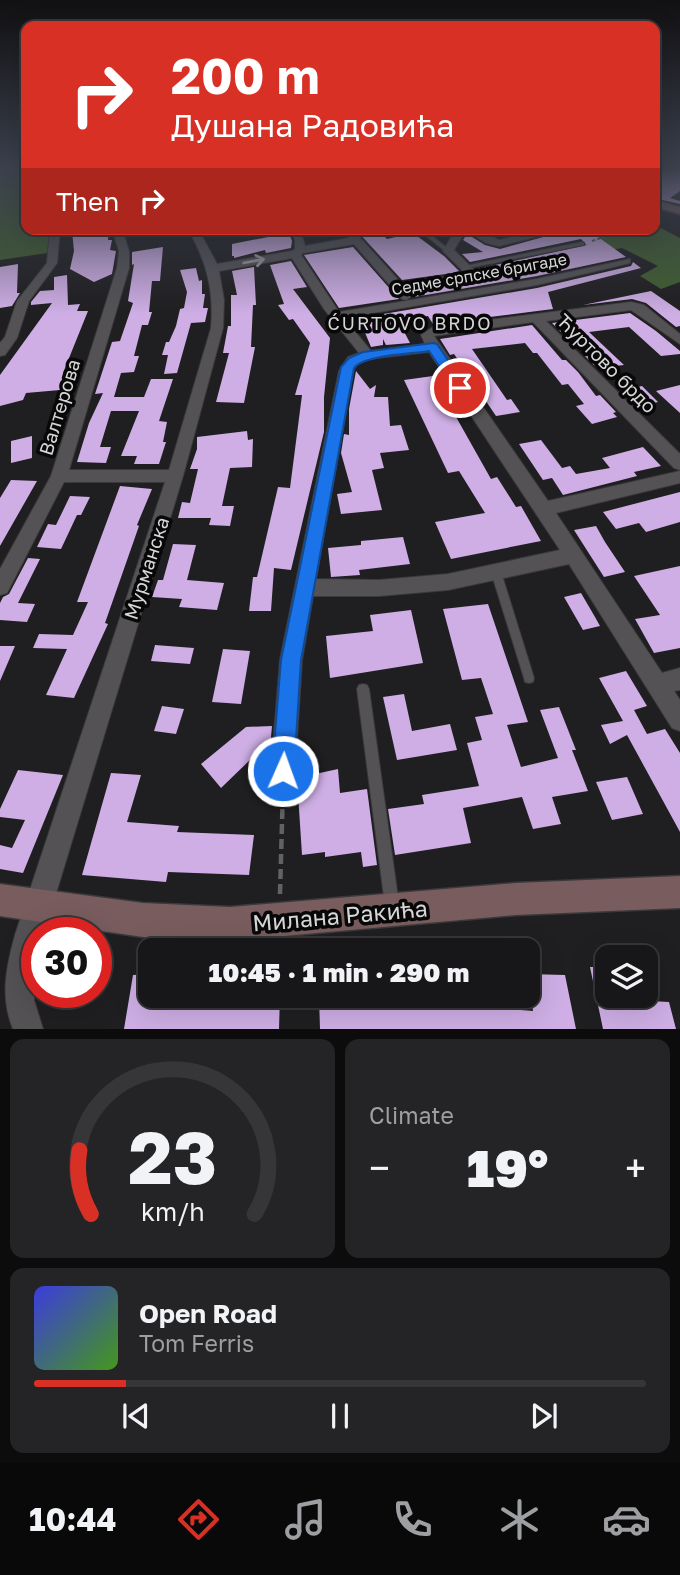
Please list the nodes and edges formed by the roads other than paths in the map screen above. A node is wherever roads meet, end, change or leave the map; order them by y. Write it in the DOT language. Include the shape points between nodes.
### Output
graph roads {
  1 [pos="54,235"];
  2 [pos="119,235"];
  3 [pos="196,235"];
  4 [pos="298,235"];
  5 [pos="352,235"];
  6 [pos="428,235"];
  7 [pos="457,235"];
  8 [pos="481,235"];
  9 [pos="535,235"];
  10 [pos="357,240"];
  11 [pos="582,244"];
  12 [pos="448,251"];
  13 [pos="297,252"];
  14 [pos="626,261"];
  15 [pos="463,267"];
  16 [pos="215,268"];
  17 [pos="399,287"];
  18 [pos="411,302"];
  19 [pos="336,316"];
  20 [pos="536,318"];
  21 [pos="431,340"];
  22 [pos="680,340"];
  23 [pos="0,352"];
  24 [pos="367,355"];
  25 [pos="680,464"];
  26 [pos="59,476"];
  27 [pos="175,476"];
  28 [pos="680,477"];
  29 [pos="544,509"];
  30 [pos="572,555"];
  31 [pos="496,572"];
  32 [pos="0,587"];
  33 [pos="306,587"];
  34 [pos="530,678"];
  35 [pos="680,679"];
  36 [pos="658,685"];
  37 [pos="363,689"];
  38 [pos="680,720"];
  39 [pos="283,771"];
  40 [pos="679,898"];
  41 [pos="0,900"];
  42 [pos="37,906"];
  43 [pos="392,910"];
  44 [pos="28,1029"];
  1 -- 23 [label="street" via="51,265 23,301 11,338"];
  2 -- 26 [label="street, Валтерова" via="123,268"];
  3 -- 16 [label="street, Мурманска"];
  4 -- 13 [label="street"];
  5 -- 10 [label="street"];
  6 -- 12 [label="lane"];
  7 -- 12 [label="street"];
  8 -- 9 [label="street" via="496,243"];
  10 -- 13 [label="street"];
  10 -- 17 [label="street"];
  11 -- 15 [label="lane"];
  12 -- 15 [label="street"];
  16 -- 13 [label="street, one-way"];
  13 -- 19 [label="street"];
  14 -- 18 [label="street, Седме српске бригаде" via="537,282"];
  15 -- 17 [label="street" via="471,277"];
  16 -- 27 [label="street, Мурманска" via="217,328"];
  17 -- 18 [label="street"];
  18 -- 19 [label="street, Седме српске бригаде"];
  19 -- 24 [label="street"];
  20 -- 21 [label="street"];
  20 -- 22 [label="street" via="640,308"];
  20 -- 25 [label="street, Ћуртово брдо"];
  21 -- 24 [label="street" via="384,355"];
  21 -- 29 [label="street"];
  24 -- 33 [label="street" via="353,360 346,371"];
  26 -- 27 [label="street"];
  26 -- 32 [label="street, Валтерова"];
  27 -- 42 [label="street, Мурманска"];
  28 -- 29 [label="street"];
  29 -- 30 [label="street"];
  30 -- 31 [label="street"];
  30 -- 36 [label="street"];
  31 -- 33 [label="street" via="420,585"];
  31 -- 34 [label="lane"];
  33 -- 39 [label="street" via="291,660"];
  35 -- 36 [label="street"];
  36 -- 38 [label="street"];
  37 -- 43 [label="lane"];
  40 -- 43 [label="main road, Милана Ракића" via="516,899"];
  41 -- 42 [label="main road, Милана Ракића"];
  42 -- 43 [label="main road, Милана Ракића" via="170,922 230,924"];
  42 -- 44 [label="street, Мурманска" via="20,977 19,995"];
}
